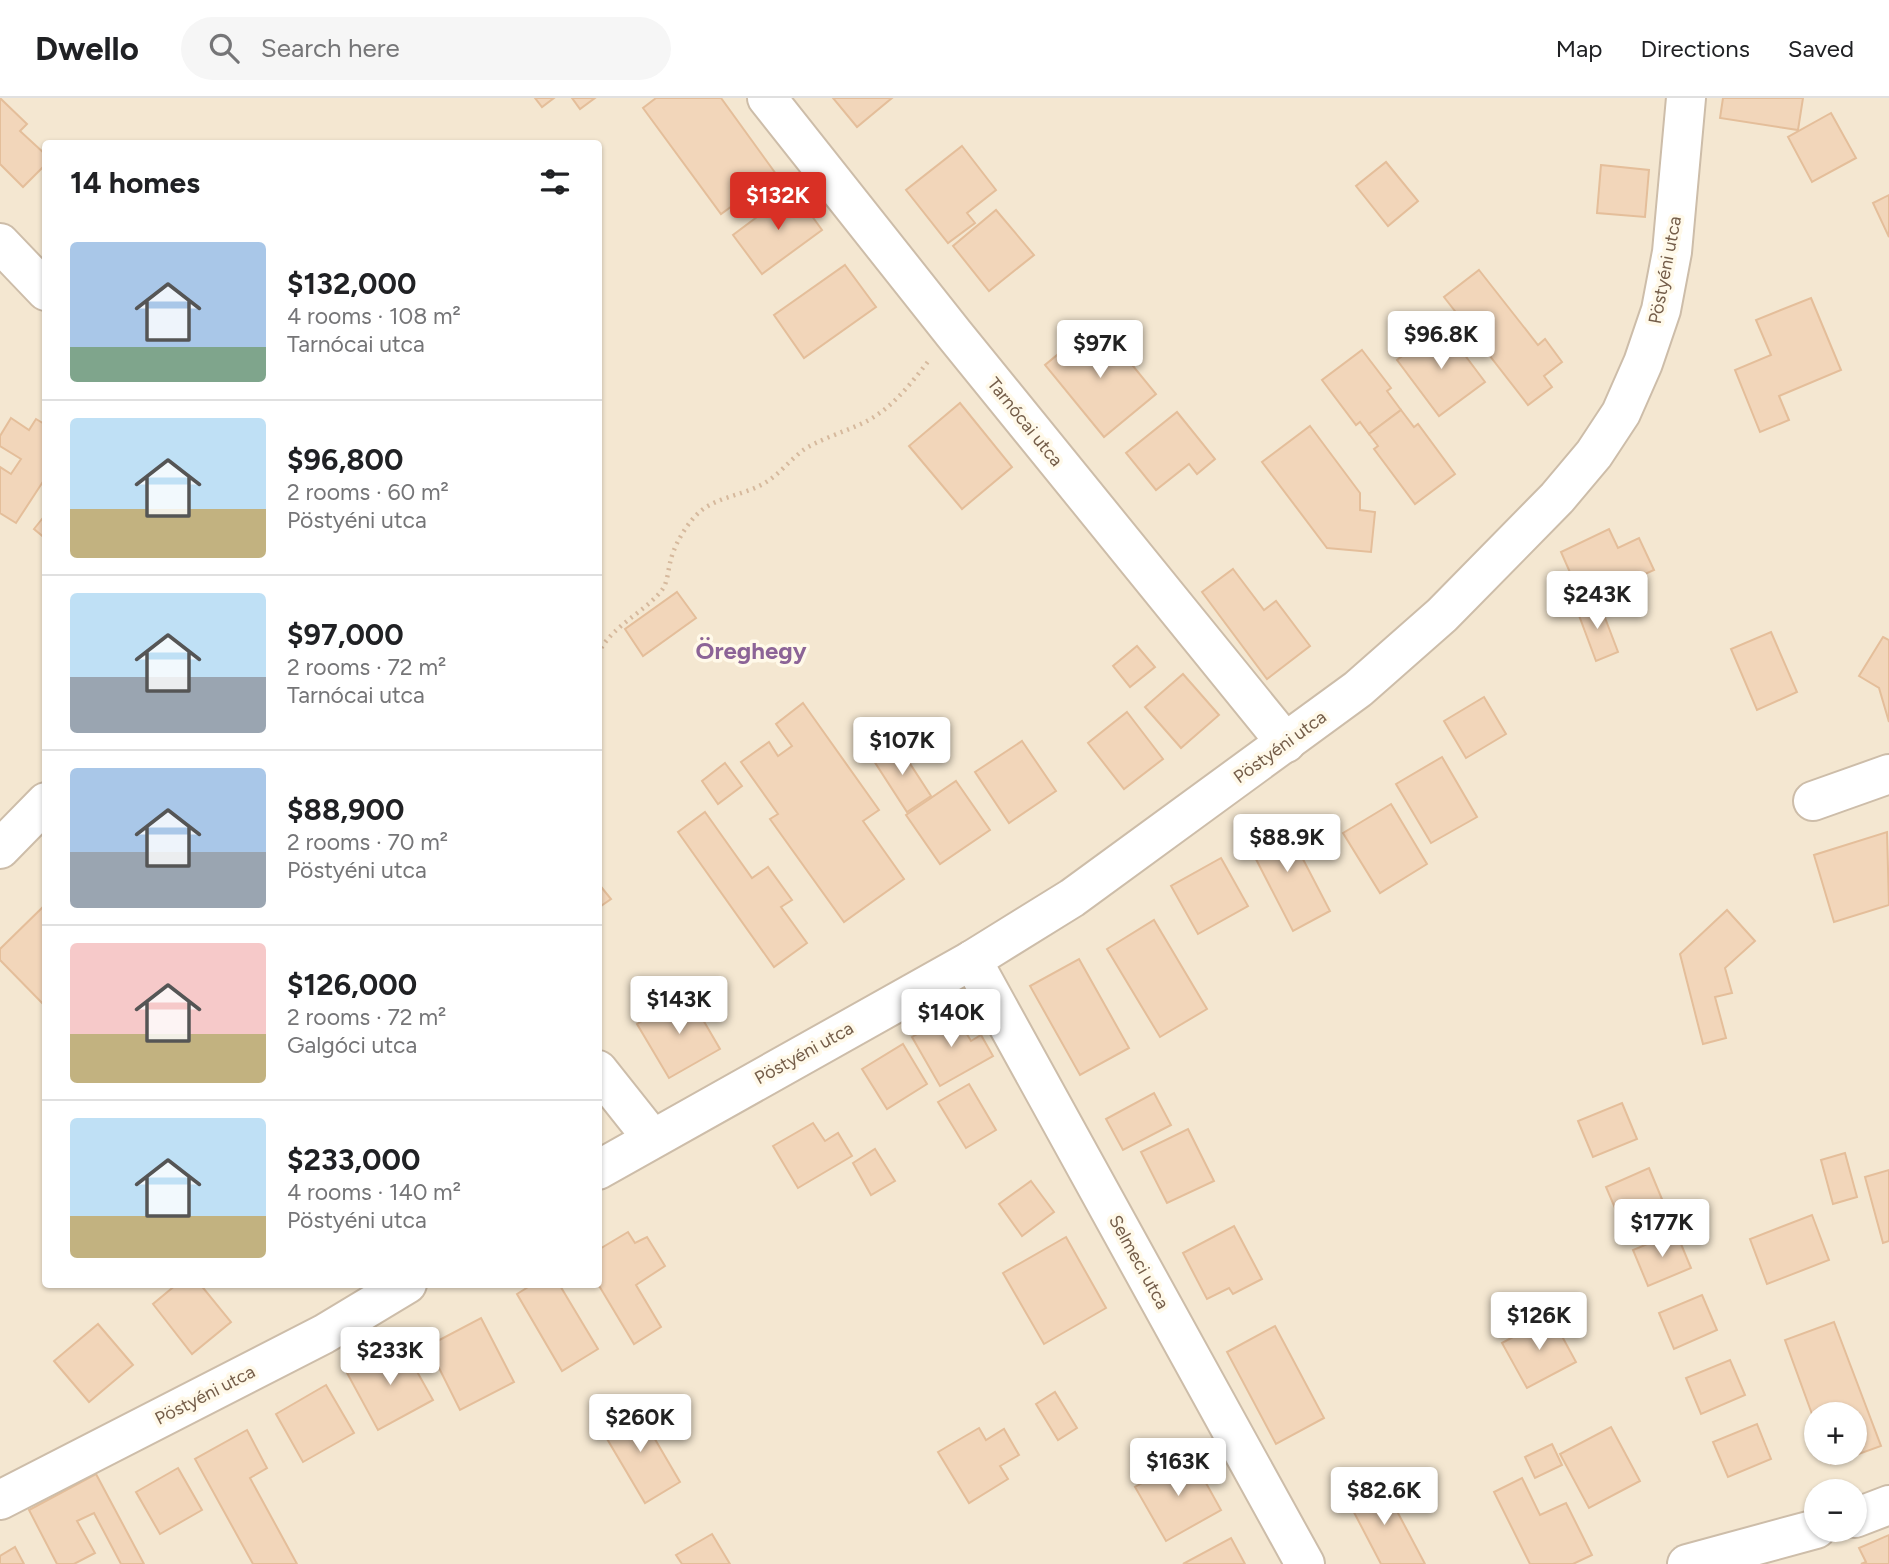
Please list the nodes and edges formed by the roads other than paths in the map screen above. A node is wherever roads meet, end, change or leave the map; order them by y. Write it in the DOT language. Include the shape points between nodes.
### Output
graph roads {
  1 [pos="767,98"];
  2 [pos="1686,98"];
  3 [pos="0,243"];
  4 [pos="42,287"];
  5 [pos="1286,743"];
  6 [pos="1889,774"];
  7 [pos="1813,801"];
  8 [pos="42,806"];
  9 [pos="0,849"];
  10 [pos="972,960"];
  11 [pos="602,1075"];
  12 [pos="652,1138"];
  13 [pos="602,1168"];
  14 [pos="400,1288"];
  15 [pos="0,1500"];
  16 [pos="1889,1505"];
  17 [pos="1867,1513"];
  18 [pos="1804,1532"];
  19 [pos="1305,1564"];
  20 [pos="1687,1564"];
  1 -- 5 [label="street, Tarnócai utca"];
  2 -- 5 [label="street, Pöstyéni utca" via="1672,253 1661,310 1621,413 1558,498 1442,615 1359,688"];
  3 -- 4 [label="street"];
  5 -- 10 [label="street, Pöstyéni utca" via="1072,898"];
  6 -- 7 [label="street"];
  8 -- 9 [label="street"];
  10 -- 12 [label="street, Pöstyéni utca"];
  10 -- 19 [label="street, Selmeci utca"];
  11 -- 12 [label="street"];
  12 -- 13 [label="street, Pöstyéni utca"];
  14 -- 15 [label="street, Pöstyéni utca" via="324,1334"];
  16 -- 17 [label="street"];
  18 -- 20 [label="street"];
}
